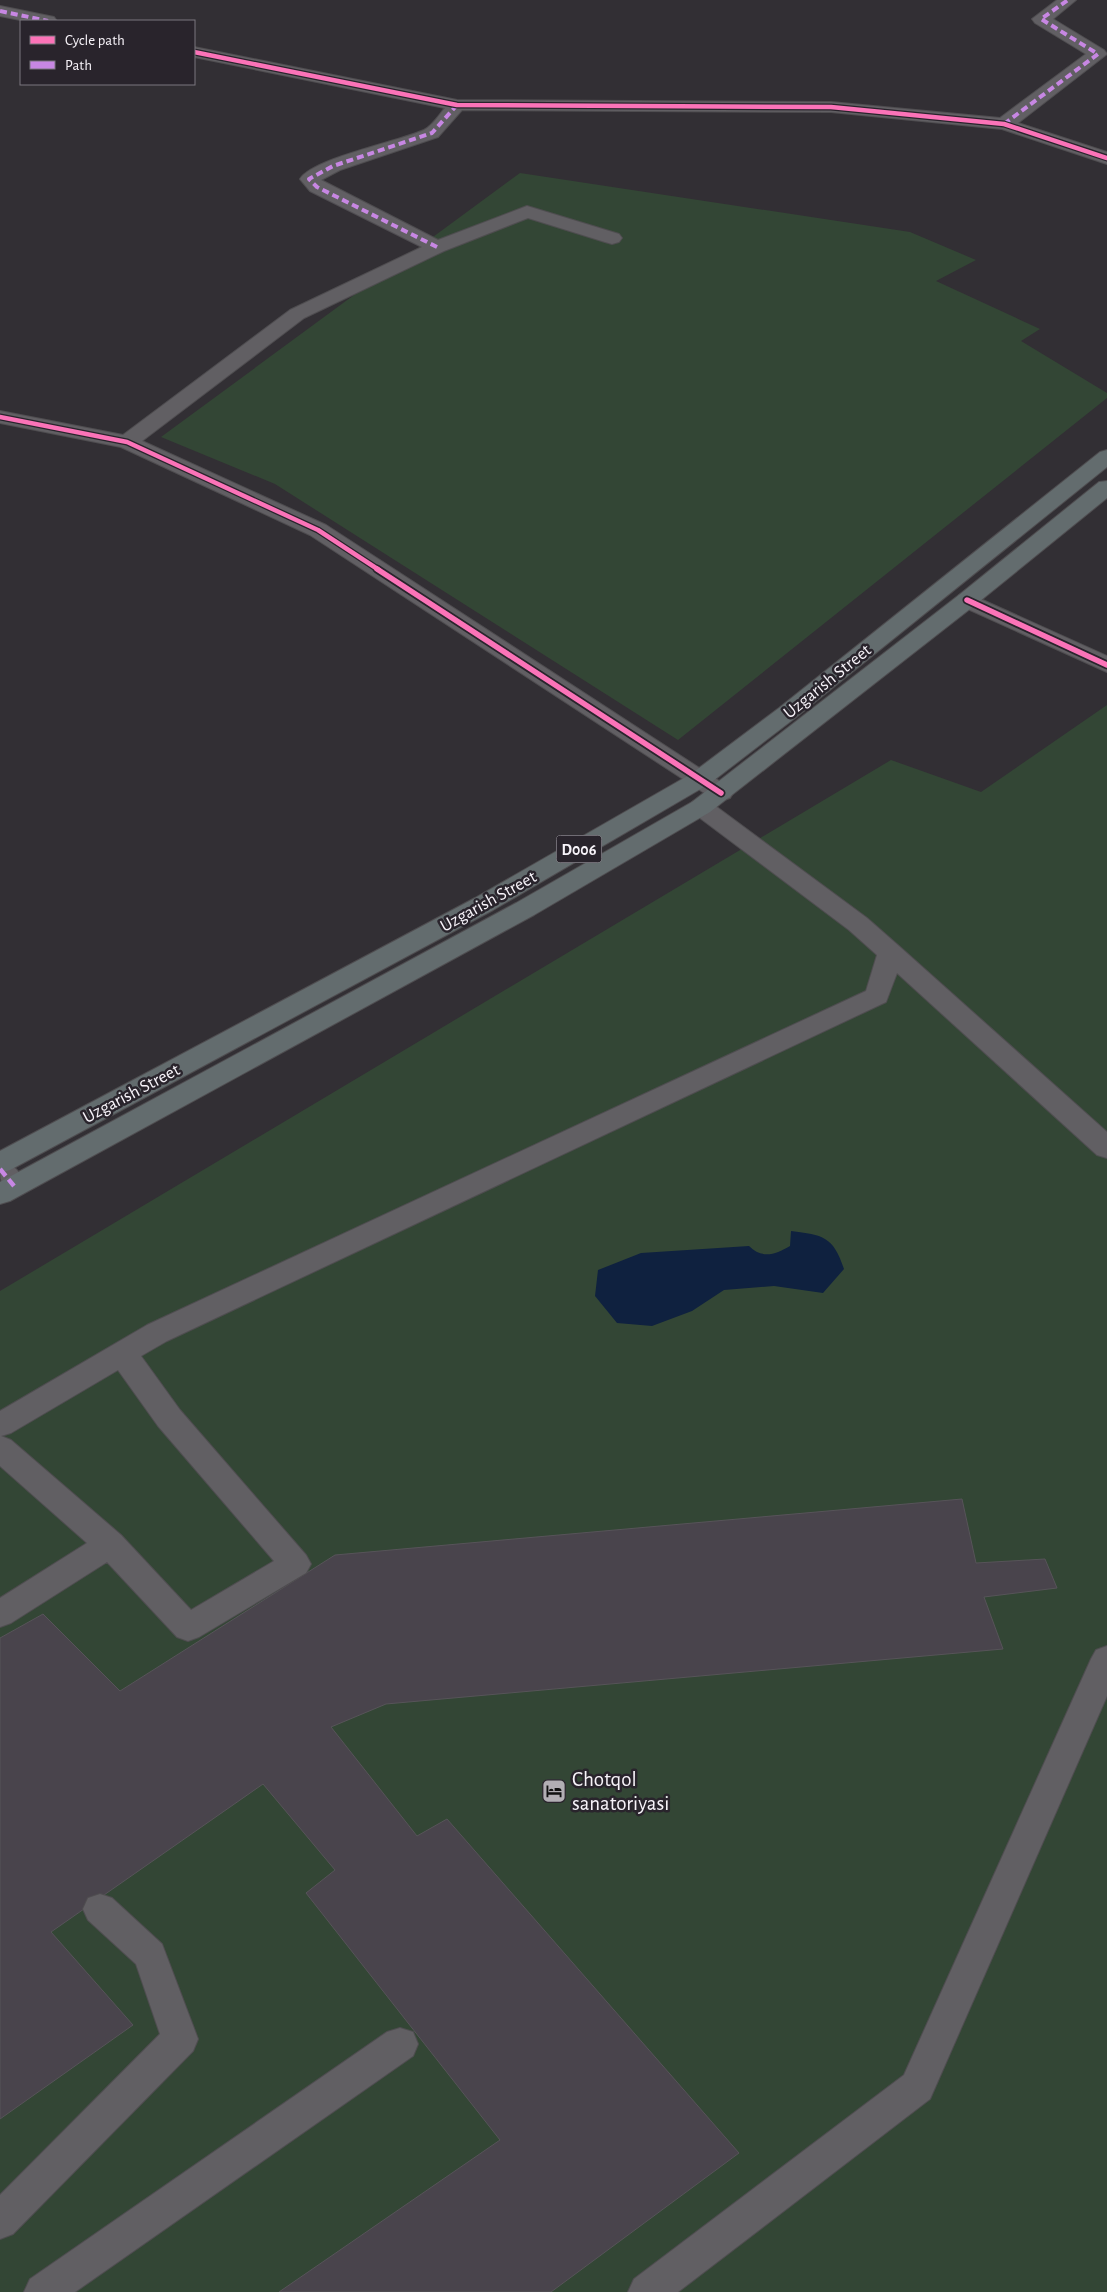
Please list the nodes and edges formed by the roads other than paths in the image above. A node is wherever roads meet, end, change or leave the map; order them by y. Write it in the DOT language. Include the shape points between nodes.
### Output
graph roads {
  1 [pos="1068,0"];
  2 [pos="0,11"];
  3 [pos="43,20"];
  4 [pos="195,52"];
  5 [pos="457,106"];
  6 [pos="1004,124"];
  7 [pos="1107,158"];
  8 [pos="612,238"];
  9 [pos="437,247"];
  10 [pos="0,417"];
  11 [pos="127,442"];
  12 [pos="1107,456"];
  13 [pos="1107,487"];
  14 [pos="967,600"];
  15 [pos="1107,665"];
  16 [pos="700,779"];
  17 [pos="711,800"];
  18 [pos="891,953"];
  19 [pos="1107,1148"];
  20 [pos="0,1163"];
  21 [pos="5,1183"];
  22 [pos="122,1353"];
  23 [pos="0,1425"];
  24 [pos="0,1448"];
  25 [pos="110,1544"];
  26 [pos="0,1614"];
  27 [pos="1107,1659"];
  28 [pos="100,1909"];
  29 [pos="400,2044"];
  30 [pos="0,2221"];
  31 [pos="44,2292"];
  32 [pos="647,2292"];
  1 -- 6 [label="street" via="1042,19 1098,54"];
  2 -- 3 [label="street"];
  4 -- 5 [label="street"];
  5 -- 6 [label="street" via="831,107"];
  5 -- 9 [label="street" via="432,133 333,166 309,179 317,187"];
  6 -- 7 [label="street"];
  8 -- 9 [label="street" via="527,212"];
  9 -- 11 [label="street" via="297,314"];
  10 -- 11 [label="street"];
  11 -- 16 [label="street" via="318,530"];
  12 -- 16 [label="main road, Uzgarish Street / D006"];
  13 -- 14 [label="main road, Uzgarish Street / D006"];
  14 -- 15 [label="street"];
  14 -- 17 [label="main road, Uzgarish Street / D006"];
  16 -- 17 [label="street"];
  16 -- 20 [label="main road, Uzgarish Street / D006" via="484,904"];
  17 -- 18 [label="street"];
  17 -- 21 [label="main road, Uzgarish Street / D006" via="525,910"];
  18 -- 19 [label="street"];
  18 -- 22 [label="street" via="877,996 156,1333"];
  22 -- 23 [label="street"];
  22 -- 25 [label="street" via="168,1418 295,1564 188,1628"];
  24 -- 25 [label="street"];
  25 -- 26 [label="street"];
  27 -- 32 [label="street" via="917,2087"];
  28 -- 30 [label="street" via="150,1955 180,2039"];
  29 -- 31 [label="street"];
}
